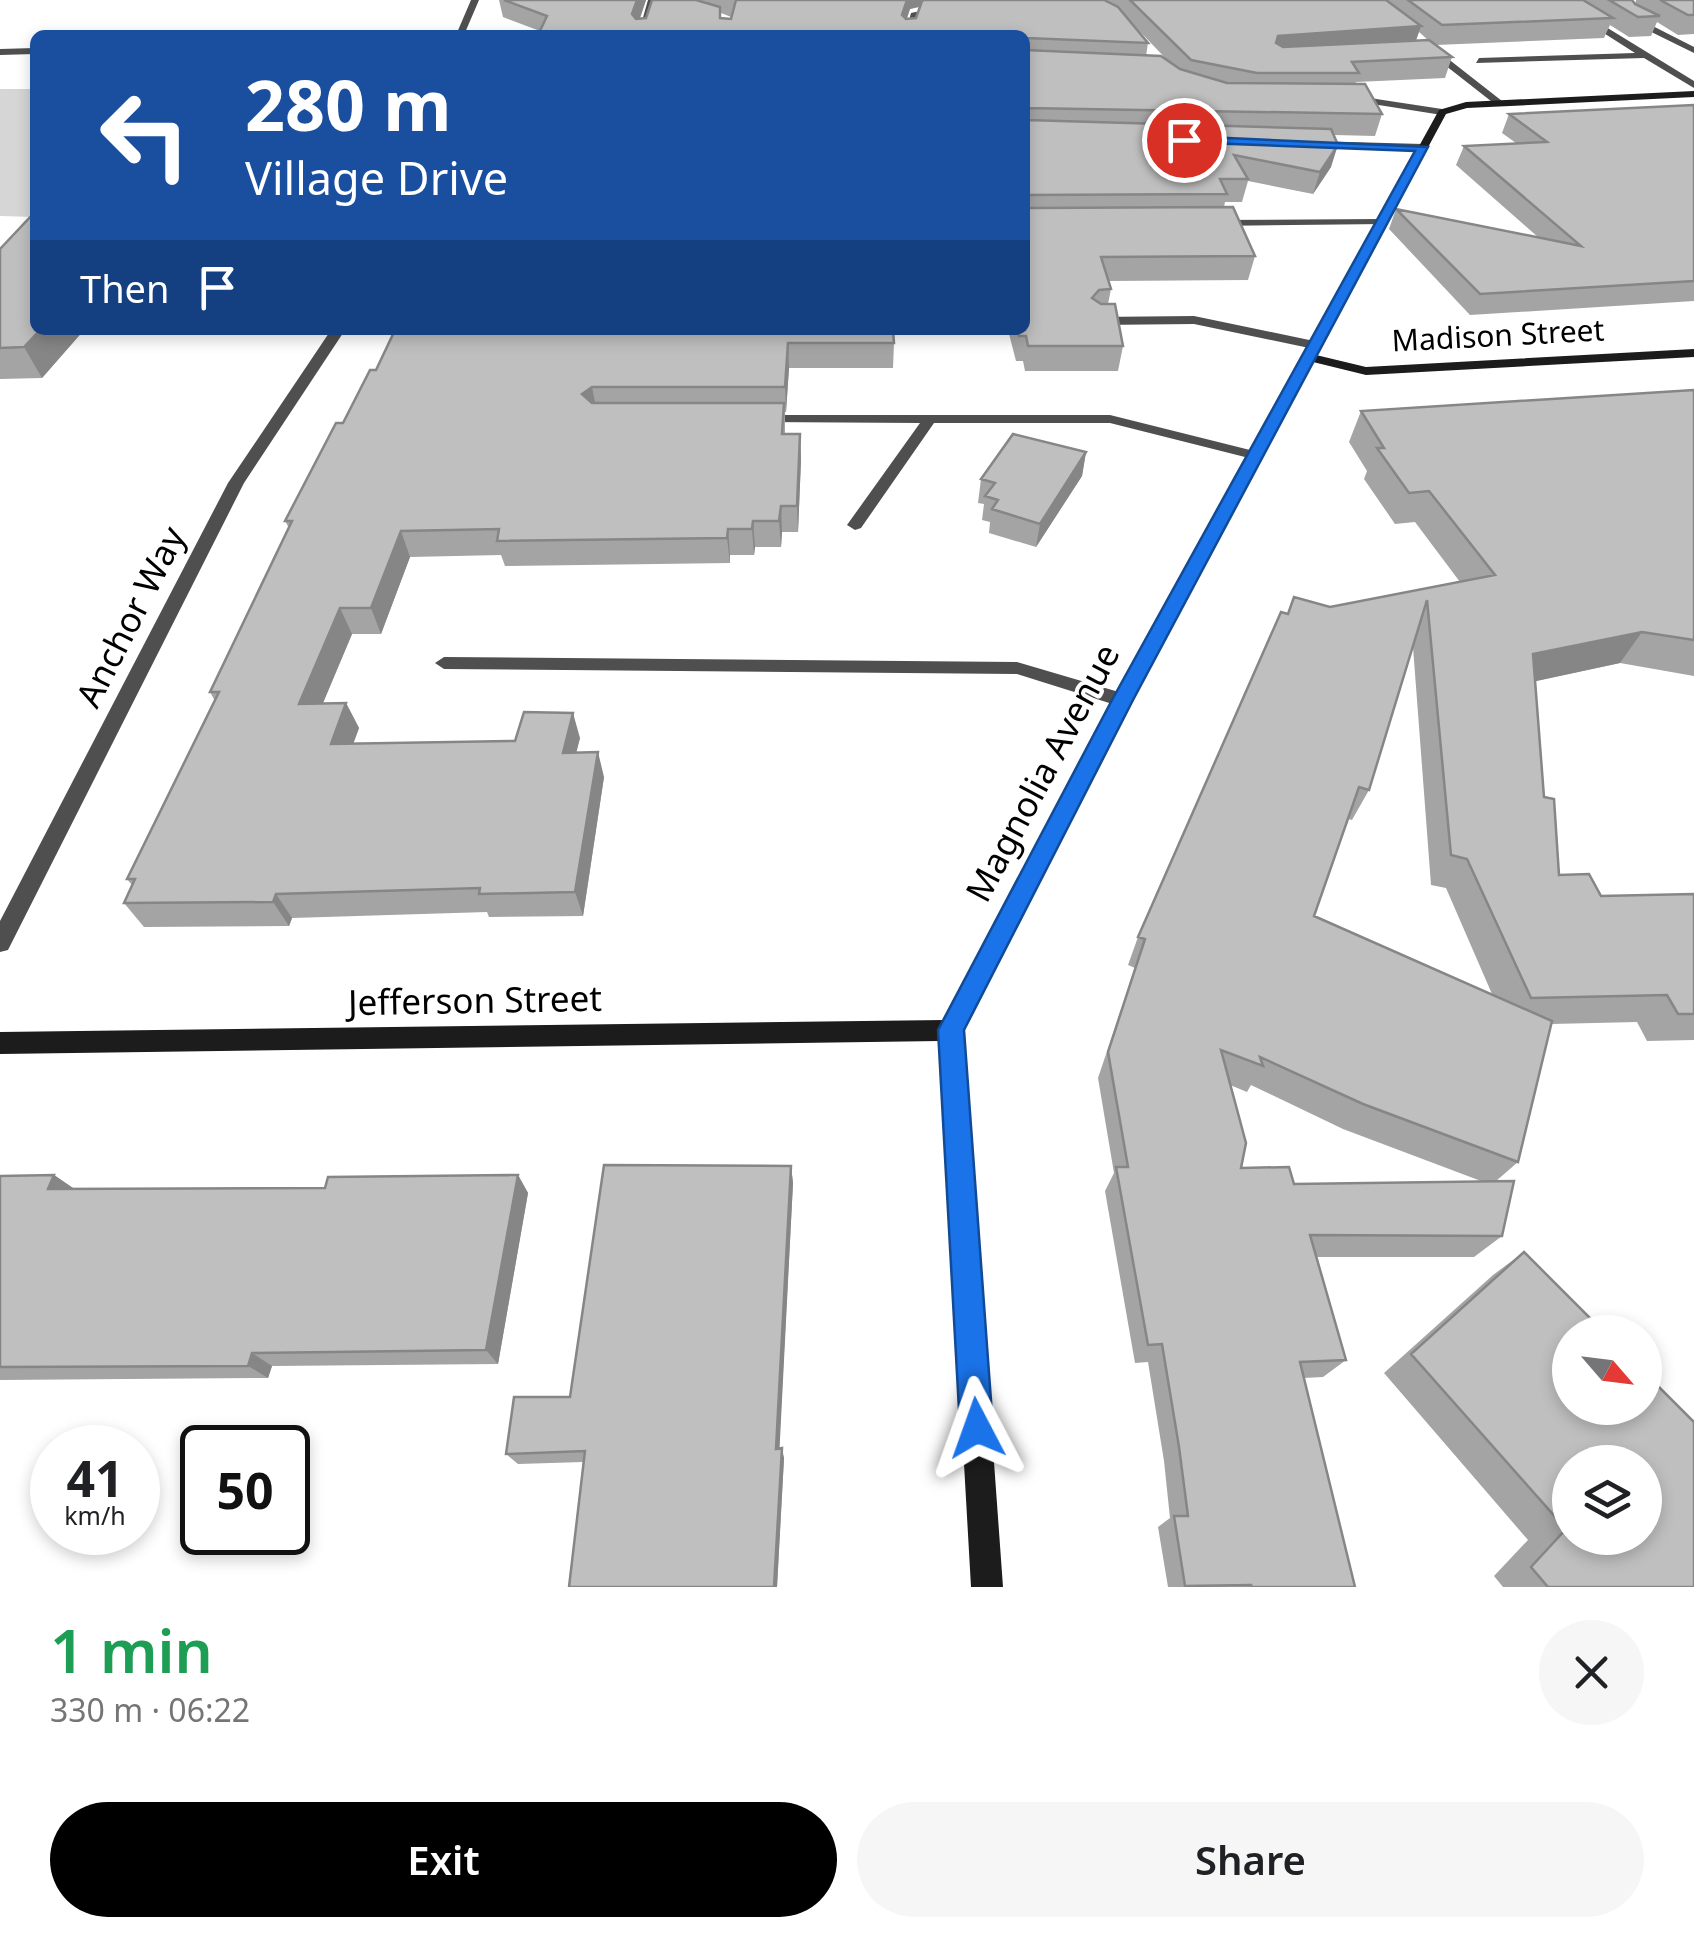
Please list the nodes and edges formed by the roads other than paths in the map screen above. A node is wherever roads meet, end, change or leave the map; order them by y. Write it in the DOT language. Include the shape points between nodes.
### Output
graph roads {
  1 [pos="475,0"];
  2 [pos="1556,0"];
  3 [pos="1619,1"];
  4 [pos="1637,2"];
  5 [pos="651,5"];
  6 [pos="958,8"];
  7 [pos="664,11"];
  8 [pos="462,30"];
  9 [pos="644,30"];
  10 [pos="910,30"];
  11 [pos="1421,42"];
  12 [pos="1694,50"];
  13 [pos="30,51"];
  14 [pos="0,52"];
  15 [pos="1435,53"];
  16 [pos="1415,54"];
  17 [pos="1646,55"];
  18 [pos="1479,61"];
  19 [pos="1694,85"];
  20 [pos="1694,94"];
  21 [pos="1328,98"];
  22 [pos="1500,103"];
  23 [pos="1442,112"];
  24 [pos="1303,144"];
  25 [pos="1422,147"];
  26 [pos="1381,222"];
  27 [pos="1203,223"];
  28 [pos="1096,321"];
  29 [pos="335,335"];
  30 [pos="1310,351"];
  31 [pos="1694,353"];
  32 [pos="930,419"];
  33 [pos="734,420"];
  34 [pos="1253,455"];
  35 [pos="855,525"];
  36 [pos="444,663"];
  37 [pos="1122,700"];
  38 [pos="0,944"];
  39 [pos="951,1030"];
  40 [pos="0,1043"];
  41 [pos="987,1587"];
  1 -- 8 [label="street"];
  2 -- 17 [label="street"];
  3 -- 4 [label="street"];
  3 -- 12 [label="street" via="1632,19"];
  5 -- 7 [label="street"];
  5 -- 9 [label="street"];
  6 -- 10 [label="street" via="914,15"];
  11 -- 15 [label="street"];
  13 -- 14 [label="street"];
  15 -- 16 [label="street"];
  15 -- 22 [label="street"];
  17 -- 18 [label="street"];
  17 -- 19 [label="street"];
  20 -- 22 [label="main road"];
  21 -- 23 [label="street"];
  22 -- 23 [label="main road"];
  23 -- 25 [label="main road, Magnolia Avenue"];
  24 -- 25 [label="street"];
  25 -- 26 [label="main road, Magnolia Avenue"];
  26 -- 27 [label="street"];
  26 -- 30 [label="main road, Magnolia Avenue"];
  28 -- 30 [label="street" via="1194,320"];
  29 -- 38 [label="street, Anchor Way" via="236,484"];
  30 -- 31 [label="main road, Madison Street" via="1366,371"];
  30 -- 34 [label="main road, Magnolia Avenue"];
  32 -- 33 [label="street"];
  32 -- 34 [label="street" via="1110,419"];
  32 -- 35 [label="street"];
  34 -- 37 [label="main road, Magnolia Avenue"];
  36 -- 37 [label="street" via="1016,668"];
  37 -- 39 [label="main road, Magnolia Avenue"];
  39 -- 40 [label="main road, Jefferson Street"];
  39 -- 41 [label="main road"];
}
